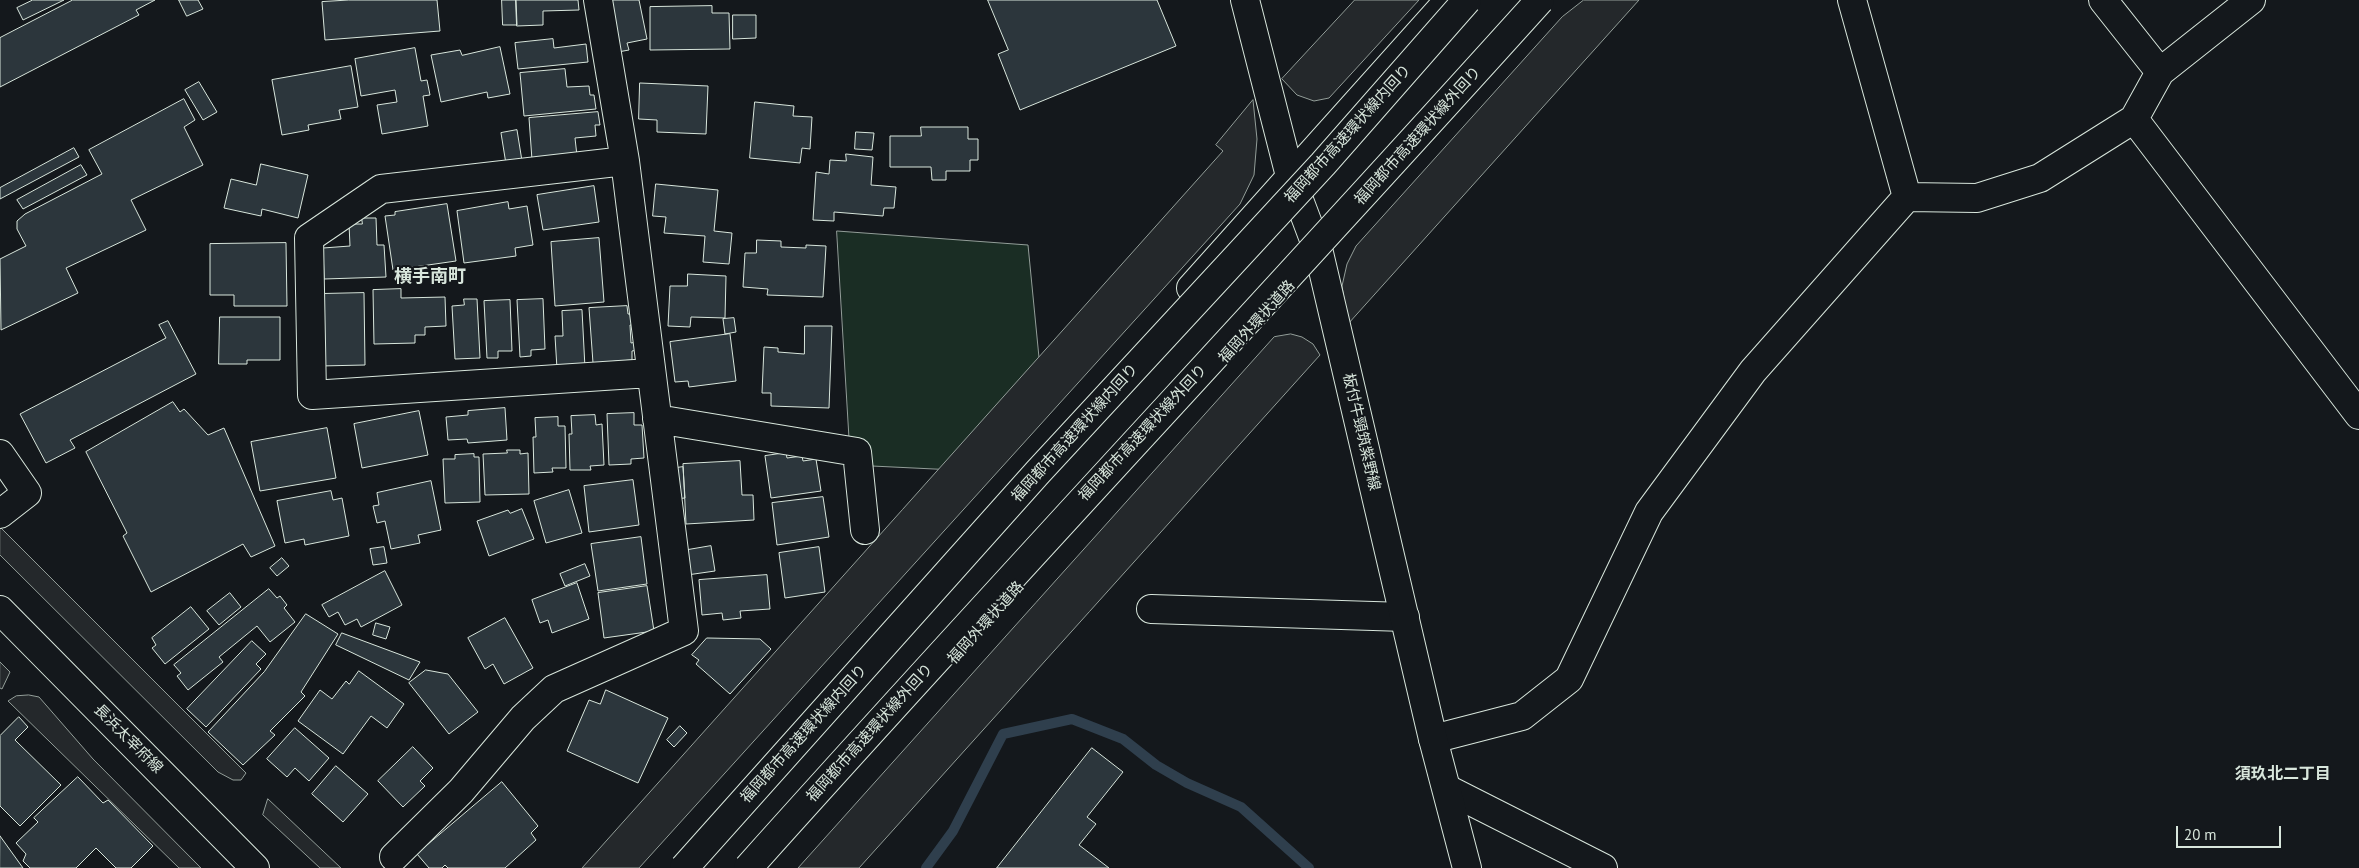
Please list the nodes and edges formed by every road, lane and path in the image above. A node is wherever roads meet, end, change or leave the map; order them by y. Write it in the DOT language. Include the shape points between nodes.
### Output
graph roads {
  1 [pos="598,0"];
  2 [pos="1245,0"];
  3 [pos="1448,0"];
  4 [pos="1468,0"];
  5 [pos="1540,0"];
  6 [pos="1553,0"];
  7 [pos="1852,0"];
  8 [pos="2102,0"];
  9 [pos="2251,0"];
  10 [pos="2160,72"];
  11 [pos="2134,119"];
  12 [pos="625,161"];
  13 [pos="1290,176"];
  14 [pos="1907,197"];
  15 [pos="1319,253"];
  16 [pos="650,373"];
  17 [pos="2359,414"];
  18 [pos="657,419"];
  19 [pos="0,454"];
  20 [pos="0,514"];
  21 [pos="865,530"];
  22 [pos="1151,609"];
  23 [pos="0,610"];
  24 [pos="1405,617"];
  25 [pos="1433,738"];
  26 [pos="1447,790"];
  27 [pos="394,857"];
  28 [pos="255,868"];
  29 [pos="668,868"];
  30 [pos="684,868"];
  31 [pos="748,868"];
  32 [pos="761,868"];
  33 [pos="1467,868"];
  34 [pos="1603,868"];
  1 -- 12 [label="main road"];
  2 -- 13 [label="main road, 板付牛頸筑紫野線"];
  3 -- 13 [label="main road"];
  4 -- 30 [label="main road, 福岡都市高速環状線内回り, bridge" via="1323,164 1038,472"];
  5 -- 31 [label="main road, 福岡都市高速環状線外回り, bridge"];
  6 -- 15 [label="main road, 福岡外環状道路"];
  7 -- 14 [label="main road"];
  8 -- 10 [label="main road"];
  9 -- 10 [label="main road"];
  10 -- 11 [label="main road"];
  11 -- 14 [label="main road" via="2040,178 1977,198"];
  11 -- 17 [label="main road"];
  12 -- 16 [label="main road"];
  12 -- 16 [label="main road" via="381,189 309,238 312,395"];
  13 -- 15 [label="main road, 板付牛頸筑紫野線"];
  13 -- 29 [label="main road" via="831,695"];
  14 -- 25 [label="main road" via="1753,372 1649,512 1570,680 1522,716"];
  15 -- 24 [label="main road, 板付牛頸筑紫野線"];
  15 -- 32 [label="main road, 福岡外環状道路" via="887,733"];
  16 -- 18 [label="main road"];
  18 -- 21 [label="main road" via="857,452"];
  18 -- 27 [label="main road" via="684,631 554,689 523,718 461,791"];
  19 -- 20 [label="main road" via="27,493"];
  22 -- 24 [label="main road"];
  23 -- 28 [label="main road, 長浜太宰府線"];
  24 -- 25 [label="main road, 板付牛頸筑紫野線"];
  25 -- 26 [label="main road, 板付牛頸筑紫野線"];
  26 -- 33 [label="main road, 板付牛頸筑紫野線"];
  26 -- 34 [label="main road"];
}
